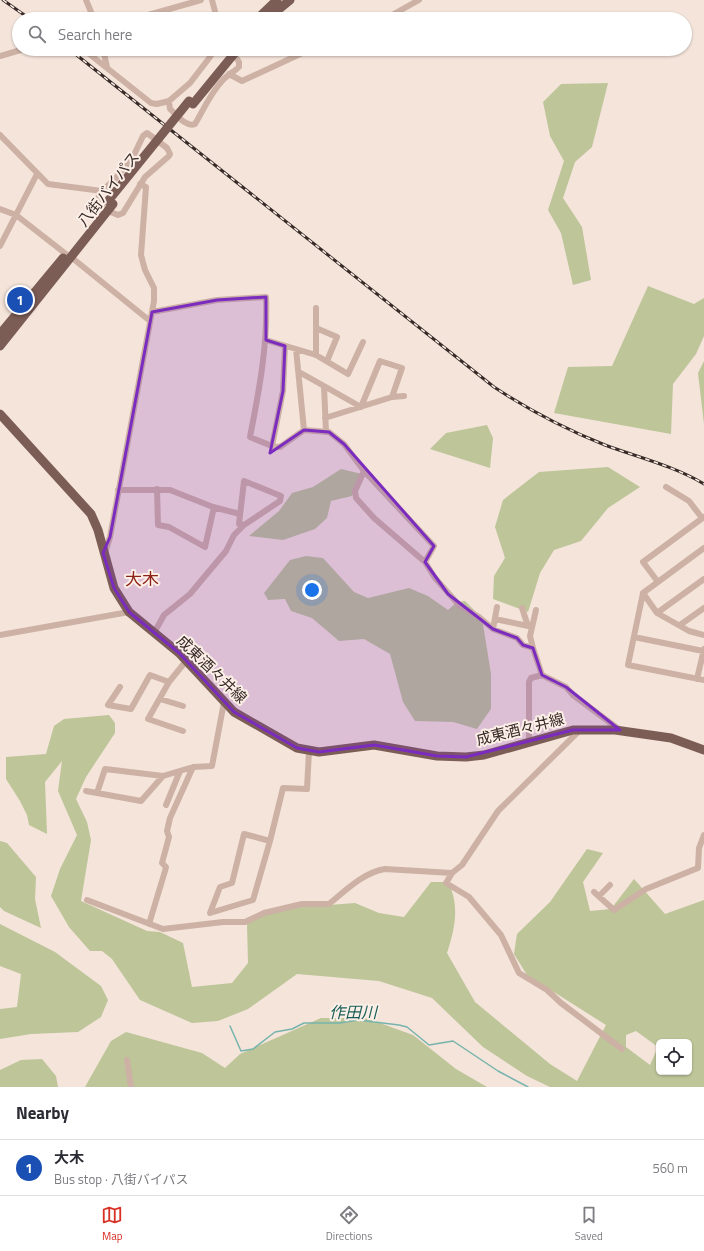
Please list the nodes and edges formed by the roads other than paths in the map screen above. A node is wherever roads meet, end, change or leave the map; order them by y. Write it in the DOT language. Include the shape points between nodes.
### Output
graph roads {
  1 [pos="86,0"];
  2 [pos="201,0"];
  3 [pos="212,0"];
  4 [pos="277,0"];
  5 [pos="290,0"];
  6 [pos="419,0"];
  7 [pos="91,12"];
  8 [pos="159,12"];
  9 [pos="215,12"];
  10 [pos="264,12"];
  11 [pos="275,12"];
  12 [pos="398,12"];
  13 [pos="12,52"];
  14 [pos="0,56"];
  15 [pos="92,56"];
  16 [pos="105,56"];
  17 [pos="210,56"];
  18 [pos="227,56"];
  19 [pos="235,56"];
  20 [pos="296,56"];
  21 [pos="107,67"];
  22 [pos="229,74"];
  23 [pos="169,101"];
  24 [pos="0,136"];
  25 [pos="36,174"];
  26 [pos="140,184"];
  27 [pos="102,191"];
  28 [pos="108,206"];
  29 [pos="0,210"];
  30 [pos="16,215"];
  31 [pos="0,246"];
  32 [pos="69,256"];
  33 [pos="316,308"];
  34 [pos="152,312"];
  35 [pos="150,321"];
  36 [pos="316,328"];
  37 [pos="0,334"];
  38 [pos="266,340"];
  39 [pos="363,342"];
  40 [pos="0,346"];
  41 [pos="286,346"];
  42 [pos="296,350"];
  43 [pos="316,354"];
  44 [pos="327,361"];
  45 [pos="300,372"];
  46 [pos="324,386"];
  47 [pos="404,396"];
  48 [pos="392,397"];
  49 [pos="361,407"];
  50 [pos="0,414"];
  51 [pos="325,418"];
  52 [pos="304,430"];
  53 [pos="326,432"];
  54 [pos="272,446"];
  55 [pos="364,471"];
  56 [pos="666,488"];
  57 [pos="157,489"];
  58 [pos="118,490"];
  59 [pos="214,507"];
  60 [pos="240,514"];
  61 [pos="703,518"];
  62 [pos="244,525"];
  63 [pos="704,548"];
  64 [pos="104,554"];
  65 [pos="425,562"];
  66 [pos="704,579"];
  67 [pos="658,582"];
  68 [pos="643,593"];
  69 [pos="497,607"];
  70 [pos="522,608"];
  71 [pos="704,608"];
  72 [pos="536,610"];
  73 [pos="129,612"];
  74 [pos="657,613"];
  75 [pos="495,619"];
  76 [pos="680,625"];
  77 [pos="493,629"];
  78 [pos="154,633"];
  79 [pos="0,635"];
  80 [pos="704,635"];
  81 [pos="634,637"];
  82 [pos="533,648"];
  83 [pos="704,649"];
  84 [pos="186,661"];
  85 [pos="542,676"];
  86 [pos="697,679"];
  87 [pos="704,680"];
  88 [pos="169,682"];
  89 [pos="120,688"];
  90 [pos="160,699"];
  91 [pos="224,702"];
  92 [pos="183,706"];
  93 [pos="580,730"];
  94 [pos="620,730"];
  95 [pos="183,731"];
  96 [pos="529,742"];
  97 [pos="704,750"];
  98 [pos="308,751"];
  99 [pos="193,767"];
  100 [pos="180,771"];
  101 [pos="163,776"];
  102 [pos="86,791"];
  103 [pos="97,793"];
  104 [pos="166,805"];
  105 [pos="704,835"];
  106 [pos="270,841"];
  107 [pos="452,873"];
  108 [pos="610,885"];
  109 [pos="87,900"];
  110 [pos="149,924"];
  111 [pos="622,1049"];
  112 [pos="127,1060"];
  113 [pos="131,1087"];
  1 -- 7 [label="street"];
  2 -- 8 [label="street"];
  3 -- 9 [label="street"];
  4 -- 10 [label="main road"];
  5 -- 11 [label="main road"];
  6 -- 12 [label="street"];
  13 -- 14 [label="street"];
  15 -- 21 [label="street"];
  16 -- 21 [label="street"];
  17 -- 23 [label="street" via="190,83"];
  18 -- 28 [label="main road, 八街バイパス"];
  19 -- 22 [label="street" via="240,65"];
  20 -- 22 [label="street" via="242,81"];
  21 -- 23 [label="street" via="151,103"];
  22 -- 23 [label="street" via="214,90 192,125 186,124 170,109"];
  24 -- 25 [label="street"];
  25 -- 27 [label="street" via="52,185 94,188"];
  25 -- 30 [label="street"];
  26 -- 27 [label="street" via="170,154 167,148 147,133 133,157"];
  26 -- 28 [label="street" via="123,213 118,216"];
  26 -- 34 [label="street" via="146,187 141,248 142,262 155,294"];
  27 -- 28 [label="street" via="98,199"];
  28 -- 32 [label="main road, 八街バイパス"];
  29 -- 30 [label="street"];
  30 -- 31 [label="street"];
  30 -- 32 [label="street"];
  32 -- 35 [label="street"];
  32 -- 37 [label="main road, 八街バイパス"];
  32 -- 40 [label="main road, 八街バイパス"];
  33 -- 36 [label="street"];
  34 -- 35 [label="street"];
  34 -- 38 [label="street" via="217,300 266,297"];
  35 -- 58 [label="street"];
  36 -- 43 [label="street"];
  36 -- 44 [label="street" via="337,337"];
  38 -- 41 [label="street"];
  38 -- 54 [label="street" via="250,437"];
  39 -- 44 [label="street" via="348,374"];
  41 -- 42 [label="street"];
  41 -- 54 [label="street" via="283,391"];
  42 -- 43 [label="street"];
  42 -- 45 [label="street"];
  43 -- 44 [label="street"];
  45 -- 46 [label="street"];
  45 -- 52 [label="street" via="298,379"];
  46 -- 49 [label="street"];
  46 -- 51 [label="street"];
  47 -- 48 [label="street"];
  48 -- 49 [label="street"];
  48 -- 49 [label="street" via="402,368 380,361"];
  49 -- 51 [label="street"];
  50 -- 64 [label="main road, 成東酒々井線" via="92,514"];
  51 -- 53 [label="street"];
  52 -- 53 [label="street"];
  52 -- 54 [label="street" via="280,447"];
  53 -- 55 [label="street" via="344,444"];
  55 -- 65 [label="street" via="434,546"];
  55 -- 65 [label="street" via="355,491 356,498 374,518"];
  56 -- 61 [label="street" via="689,501"];
  57 -- 58 [label="street"];
  57 -- 59 [label="street" via="170,490"];
  57 -- 59 [label="street" via="158,525 169,527 205,547"];
  58 -- 64 [label="street" via="110,537"];
  59 -- 60 [label="street"];
  60 -- 62 [label="street" via="239,524"];
  60 -- 62 [label="street" via="244,481 281,496 280,501"];
  61 -- 67 [label="street" via="644,562"];
  62 -- 78 [label="street" via="190,594 164,615"];
  63 -- 67 [label="street"];
  64 -- 73 [label="main road, 成東酒々井線" via="114,588"];
  65 -- 77 [label="street" via="434,578 448,594"];
  66 -- 74 [label="street"];
  67 -- 68 [label="street"];
  68 -- 74 [label="street"];
  68 -- 81 [label="street"];
  69 -- 75 [label="street"];
  70 -- 75 [label="street" via="528,626"];
  71 -- 76 [label="street"];
  72 -- 82 [label="street" via="530,636"];
  73 -- 78 [label="main road, 成東酒々井線"];
  73 -- 79 [label="street"];
  74 -- 76 [label="street"];
  75 -- 77 [label="street"];
  76 -- 80 [label="street" via="689,631"];
  77 -- 82 [label="street" via="517,638 523,645"];
  78 -- 84 [label="main road, 成東酒々井線"];
  81 -- 83 [label="street"];
  81 -- 86 [label="street" via="628,665"];
  82 -- 85 [label="street"];
  83 -- 86 [label="street"];
  84 -- 88 [label="street"];
  84 -- 91 [label="main road, 成東酒々井線"];
  85 -- 94 [label="street" via="566,688"];
  85 -- 96 [label="street" via="531,678 529,682"];
  86 -- 87 [label="street"];
  88 -- 89 [label="street" via="150,675 131,709 108,705"];
  88 -- 90 [label="street"];
  90 -- 92 [label="street"];
  90 -- 95 [label="street" via="148,719"];
  91 -- 98 [label="main road, 成東酒々井線" via="234,712 284,741"];
  91 -- 99 [label="street" via="214,764"];
  93 -- 94 [label="main road, 成東酒々井線"];
  93 -- 96 [label="main road, 成東酒々井線"];
  93 -- 107 [label="street" via="498,811 462,865"];
  94 -- 97 [label="main road, 成東酒々井線" via="670,738"];
  96 -- 98 [label="main road, 成東酒々井線" via="484,755 459,757 437,756 374,745"];
  98 -- 106 [label="street" via="307,789 283,788"];
  99 -- 100 [label="street"];
  99 -- 110 [label="street" via="170,818 167,830 169,837 162,863 166,867"];
  100 -- 101 [label="street"];
  100 -- 104 [label="street"];
  101 -- 103 [label="street" via="142,801"];
  101 -- 103 [label="street" via="105,769"];
  102 -- 103 [label="street"];
  105 -- 108 [label="street" via="699,848 698,868 646,889 614,910 596,894"];
  106 -- 106 [label="street" via="244,834 232,883 220,887 210,913 253,900"];
  107 -- 110 [label="street" via="378,870 351,886 329,904 302,904 264,913 245,922 163,929"];
  107 -- 111 [label="street" via="446,883 469,897 502,935 519,973 547,990"];
  109 -- 110 [label="street"];
  112 -- 113 [label="street"];
}
